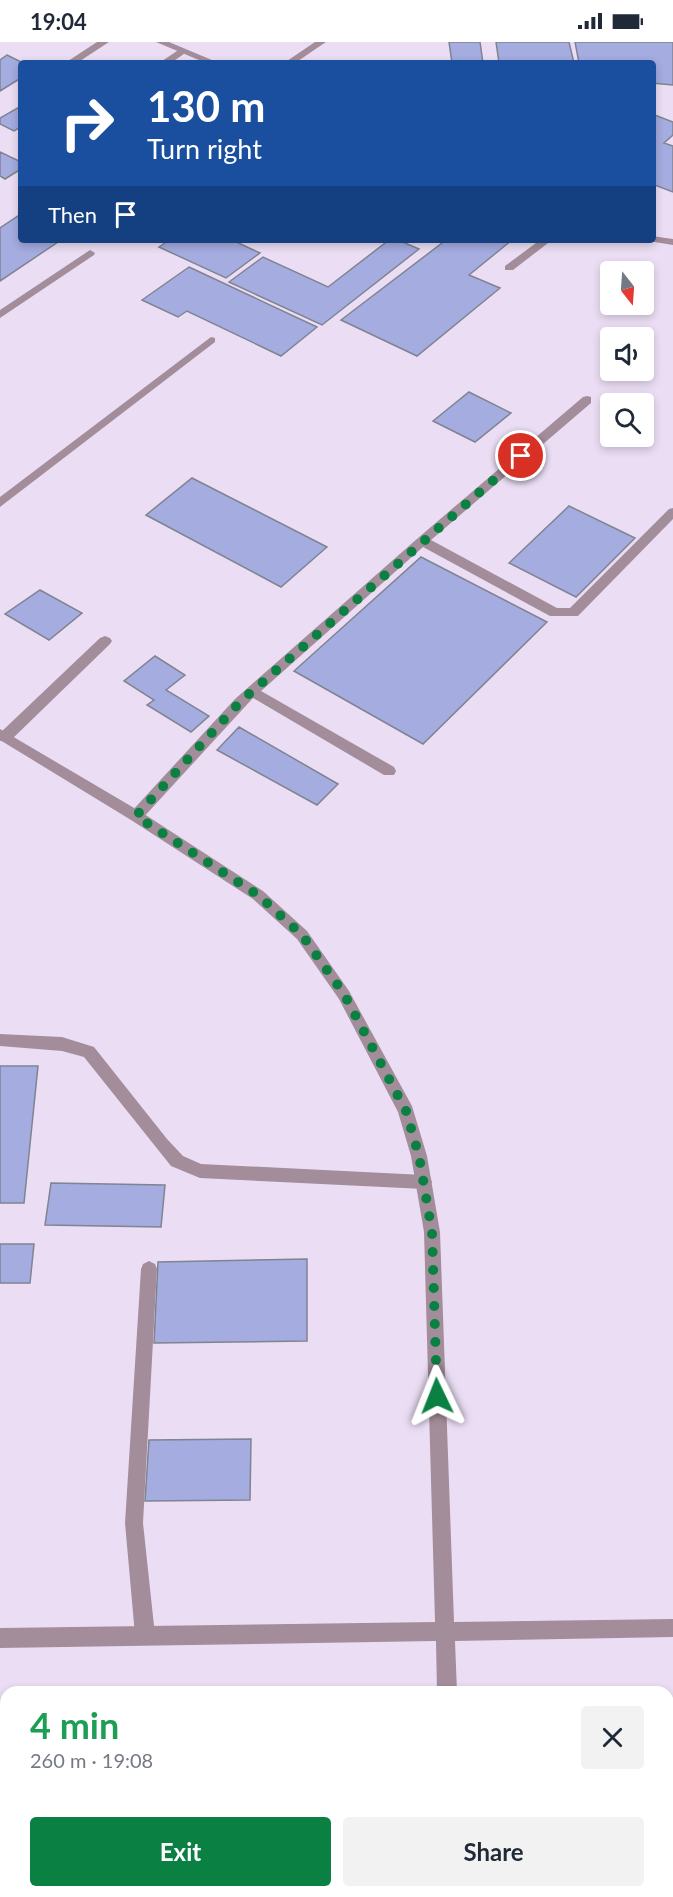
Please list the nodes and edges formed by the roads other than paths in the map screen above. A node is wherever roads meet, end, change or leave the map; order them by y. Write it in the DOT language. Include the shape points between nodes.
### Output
graph roads {
  1 [pos="104,42"];
  2 [pos="161,42"];
  3 [pos="321,42"];
  4 [pos="183,51"];
  5 [pos="74,60"];
  6 [pos="169,60"];
  7 [pos="206,60"];
  8 [pos="294,60"];
  9 [pos="656,240"];
  10 [pos="673,242"];
  11 [pos="543,243"];
  12 [pos="90,253"];
  13 [pos="508,268"];
  14 [pos="0,315"];
  15 [pos="211,340"];
  16 [pos="587,400"];
  17 [pos="0,503"];
  18 [pos="673,512"];
  19 [pos="422,542"];
  20 [pos="105,641"];
  21 [pos="252,692"];
  22 [pos="3,736"];
  23 [pos="389,771"];
  24 [pos="136,816"];
  25 [pos="0,1040"];
  26 [pos="424,1182"];
  27 [pos="149,1269"];
  28 [pos="673,1628"];
  29 [pos="444,1632"];
  30 [pos="145,1635"];
  31 [pos="0,1638"];
  32 [pos="447,1686"];
  1 -- 5 [label="street"];
  2 -- 4 [label="street"];
  3 -- 8 [label="street"];
  4 -- 6 [label="street"];
  4 -- 7 [label="street"];
  9 -- 10 [label="street"];
  11 -- 13 [label="street"];
  12 -- 14 [label="street"];
  15 -- 17 [label="street"];
  16 -- 19 [label="street"];
  18 -- 19 [label="street" via="573,613 567,614 555,613"];
  19 -- 21 [label="street"];
  20 -- 22 [label="street"];
  21 -- 23 [label="street"];
  21 -- 24 [label="street"];
  22 -- 24 [label="street"];
  24 -- 26 [label="street" via="258,895 302,935 344,994 406,1111"];
  25 -- 26 [label="street" via="62,1044 89,1052 161,1144 177,1161 200,1171"];
  26 -- 29 [label="street" via="432,1232"];
  27 -- 30 [label="street" via="134,1523"];
  28 -- 29 [label="street"];
  29 -- 30 [label="street"];
  29 -- 32 [label="street"];
  30 -- 31 [label="street"];
}
